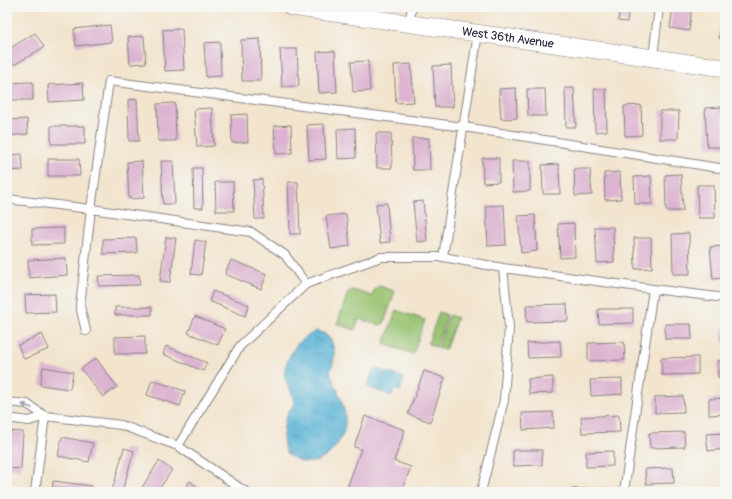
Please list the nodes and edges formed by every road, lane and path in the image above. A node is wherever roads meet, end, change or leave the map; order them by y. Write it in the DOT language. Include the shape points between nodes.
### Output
graph roads {
  1 [pos="291,7"];
  2 [pos="660,7"];
  3 [pos="410,15"];
  4 [pos="478,33"];
  5 [pos="653,58"];
  6 [pos="725,68"];
  7 [pos="464,127"];
  8 [pos="725,169"];
  9 [pos="7,199"];
  10 [pos="91,209"];
  11 [pos="443,257"];
  12 [pos="503,268"];
  13 [pos="306,284"];
  14 [pos="653,289"];
  15 [pos="725,298"];
  16 [pos="86,331"];
  17 [pos="7,402"];
  18 [pos="45,416"];
  19 [pos="7,418"];
  20 [pos="178,446"];
  21 [pos="35,492"];
  22 [pos="246,492"];
  23 [pos="481,492"];
  24 [pos="624,492"];
  1 -- 3 [label="street, West 36th Avenue"];
  2 -- 5 [label="lane"];
  3 -- 4 [label="street, West 36th Avenue"];
  4 -- 5 [label="street, West 36th Avenue"];
  4 -- 7 [label="lane"];
  5 -- 6 [label="street, West 36th Avenue"];
  7 -- 8 [label="lane"];
  7 -- 10 [label="lane" via="109,81"];
  7 -- 11 [label="lane"];
  9 -- 10 [label="lane"];
  10 -- 13 [label="lane" via="251,232 285,255"];
  10 -- 16 [label="lane" via="80,306"];
  11 -- 12 [label="lane"];
  11 -- 13 [label="lane" via="381,257"];
  12 -- 14 [label="lane"];
  12 -- 23 [label="lane" via="509,327 504,400"];
  13 -- 20 [label="lane" via="240,346"];
  14 -- 15 [label="lane"];
  14 -- 24 [label="lane"];
  18 -- 17 [label="lane, one-way" via="27,404"];
  18 -- 19 [label="lane" via="29,421"];
  18 -- 20 [label="lane" via="121,425"];
  18 -- 21 [label="lane"];
  20 -- 22 [label="lane"];
}
